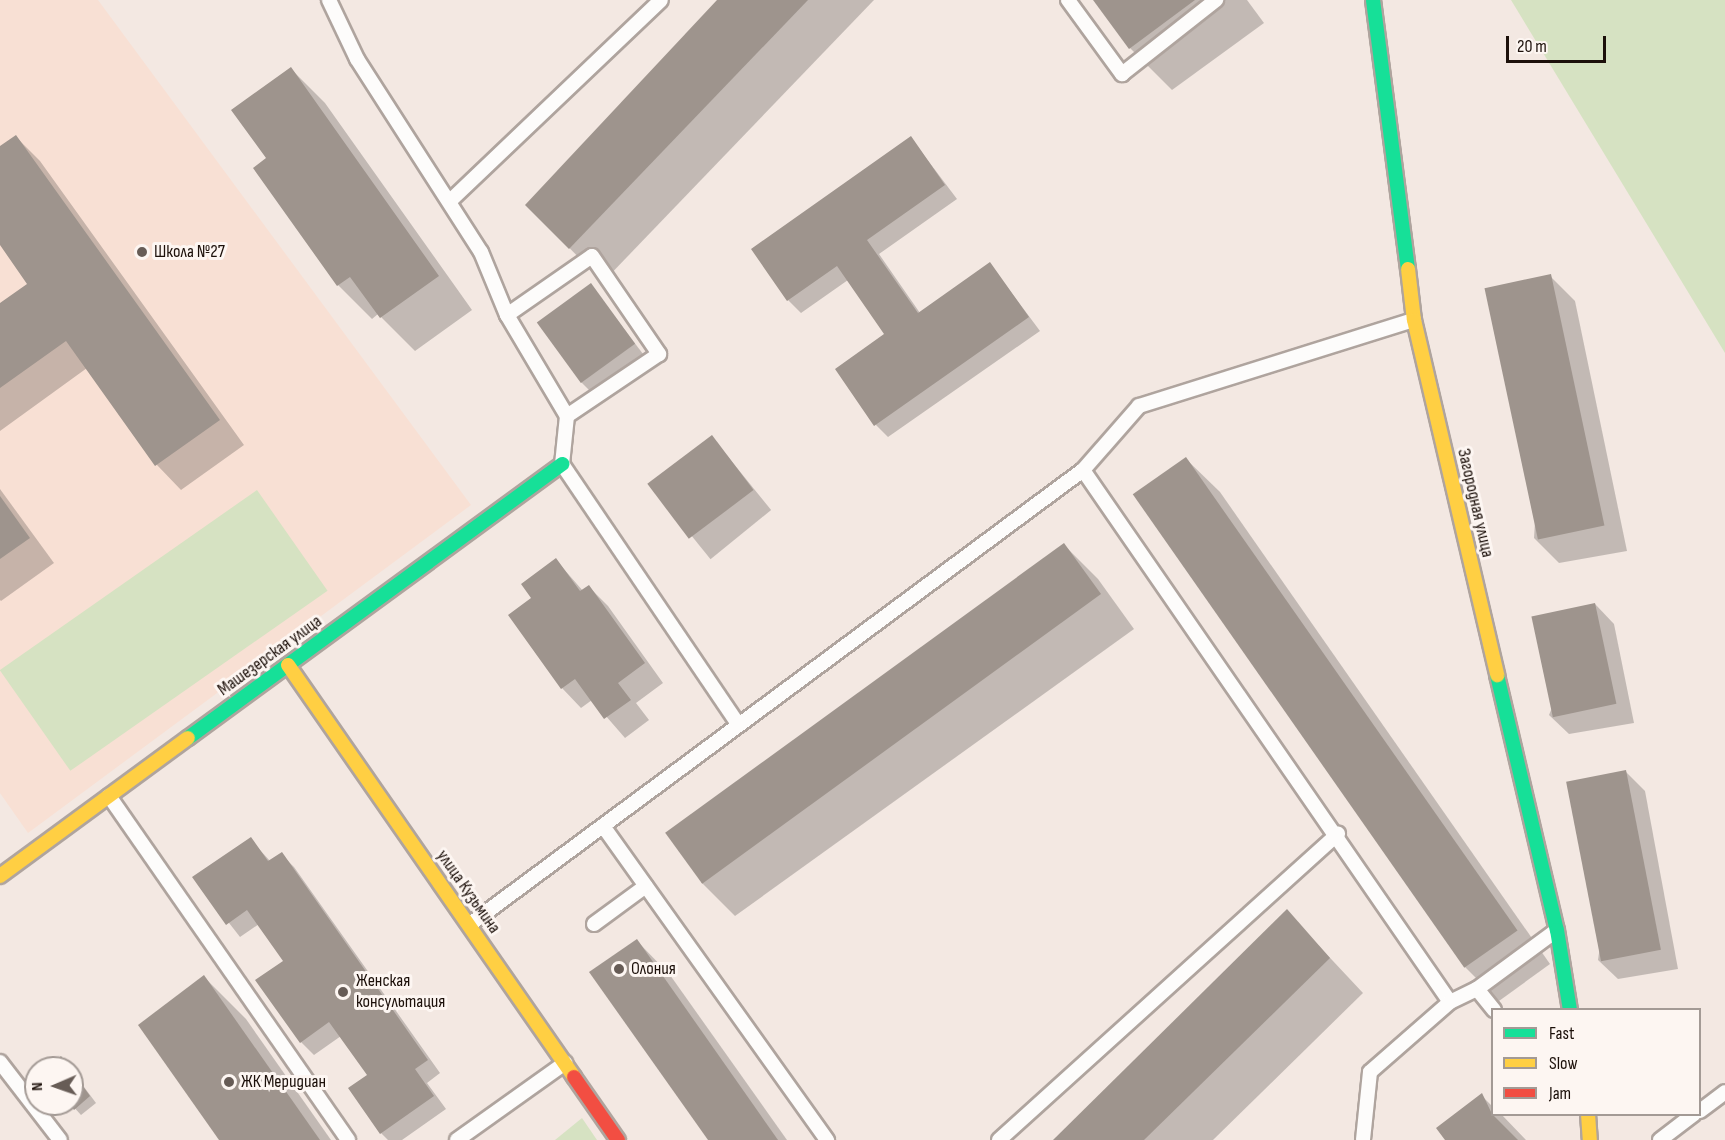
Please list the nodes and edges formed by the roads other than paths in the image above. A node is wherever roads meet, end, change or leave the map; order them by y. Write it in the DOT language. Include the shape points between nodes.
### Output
graph roads {
  1 [pos="329,0"];
  2 [pos="661,0"];
  3 [pos="1068,0"];
  4 [pos="1216,0"];
  5 [pos="1373,0"];
  6 [pos="450,201"];
  7 [pos="507,315"];
  8 [pos="1414,320"];
  9 [pos="567,416"];
  10 [pos="562,465"];
  11 [pos="1083,470"];
  12 [pos="288,665"];
  13 [pos="739,725"];
  14 [pos="109,796"];
  15 [pos="603,826"];
  16 [pos="1338,834"];
  17 [pos="0,876"];
  18 [pos="646,886"];
  19 [pos="594,924"];
  20 [pos="469,925"];
  21 [pos="1557,930"];
  22 [pos="1477,989"];
  23 [pos="1450,1002"];
  24 [pos="1492,1008"];
  25 [pos="1570,1008"];
  26 [pos="0,1062"];
  27 [pos="565,1063"];
  28 [pos="1725,1092"];
  29 [pos="1701,1110"];
  30 [pos="1691,1116"];
  31 [pos="1586,1118"];
  32 [pos="60,1140"];
  33 [pos="348,1140"];
  34 [pos="457,1140"];
  35 [pos="618,1140"];
  36 [pos="827,1140"];
  37 [pos="999,1140"];
  38 [pos="1364,1140"];
  39 [pos="1590,1140"];
  40 [pos="1660,1140"];
  1 -- 6 [label="lane" via="357,58"];
  2 -- 6 [label="lane"];
  3 -- 4 [label="lane" via="1122,74"];
  5 -- 8 [label="street, Загородная улица"];
  6 -- 7 [label="lane" via="481,252"];
  7 -- 9 [label="lane"];
  7 -- 9 [label="lane" via="592,256 659,354"];
  8 -- 11 [label="lane" via="1139,406"];
  8 -- 21 [label="street, Загородная улица"];
  9 -- 10 [label="lane"];
  10 -- 12 [label="street, Машезерская улица"];
  10 -- 13 [label="lane"];
  11 -- 13 [label="lane"];
  11 -- 16 [label="lane"];
  12 -- 14 [label="street, Машезерская улица"];
  12 -- 20 [label="street, улица Кузьмина"];
  13 -- 15 [label="lane"];
  14 -- 17 [label="street, Машезерская улица"];
  14 -- 33 [label="lane"];
  15 -- 18 [label="lane"];
  15 -- 20 [label="lane"];
  16 -- 23 [label="lane"];
  16 -- 37 [label="lane"];
  18 -- 19 [label="lane"];
  18 -- 36 [label="lane"];
  20 -- 27 [label="street, улица Кузьмина"];
  21 -- 22 [label="lane"];
  21 -- 25 [label="street, Загородная улица"];
  22 -- 23 [label="lane"];
  22 -- 24 [label="lane"];
  23 -- 38 [label="lane" via="1370,1072"];
  26 -- 32 [label="lane"];
  27 -- 34 [label="lane"];
  27 -- 35 [label="street, улица Кузьмина"];
  28 -- 29 [label="lane"];
  30 -- 40 [label="lane"];
  31 -- 39 [label="street"];
}
